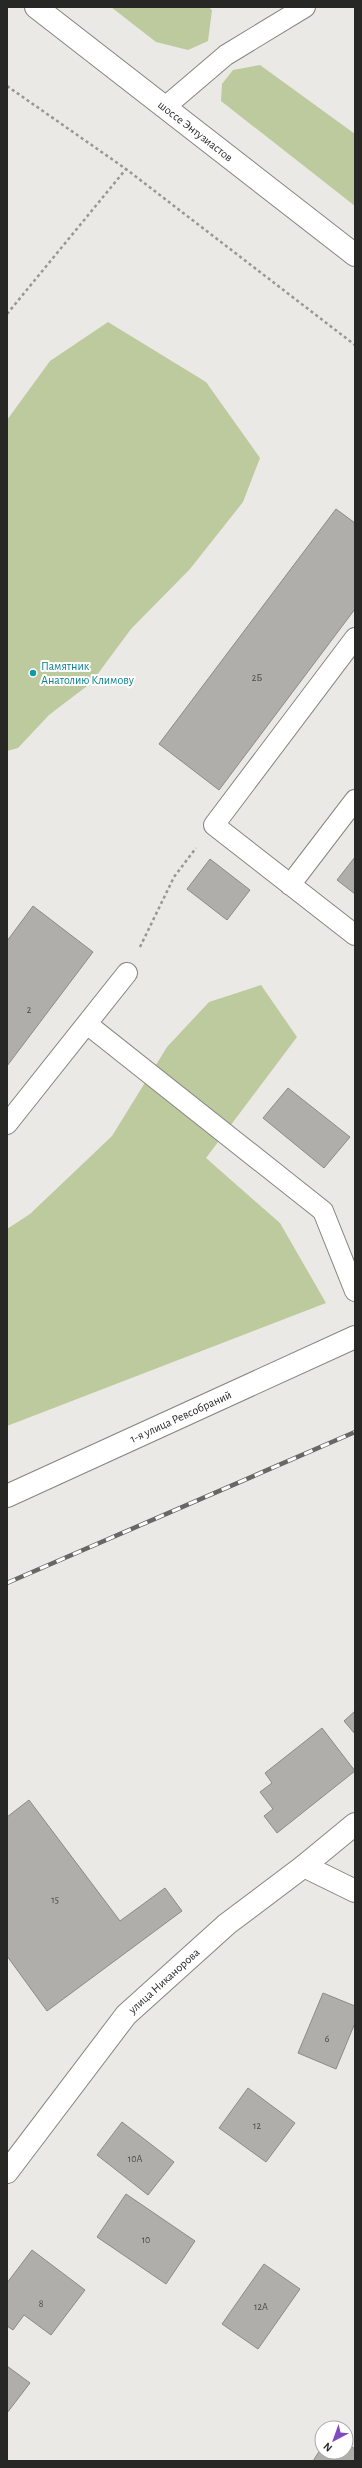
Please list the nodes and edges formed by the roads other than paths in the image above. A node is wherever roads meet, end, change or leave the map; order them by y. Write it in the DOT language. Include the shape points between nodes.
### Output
graph roads {
  1 [pos="36,7"];
  2 [pos="305,7"];
  3 [pos="165,107"];
  4 [pos="355,255"];
  5 [pos="355,638"];
  6 [pos="355,800"];
  7 [pos="290,884"];
  8 [pos="355,935"];
  9 [pos="127,973"];
  10 [pos="87,1024"];
  11 [pos="7,1124"];
  12 [pos="348,1251"];
  13 [pos="355,1291"];
  14 [pos="355,1337"];
  15 [pos="7,1496"];
  16 [pos="355,1824"];
  17 [pos="304,1866"];
  18 [pos="355,1891"];
  19 [pos="7,2172"];
  1 -- 3 [label="street, шоссе Энтузиастов"];
  2 -- 3 [label="lane" via="226,56"];
  3 -- 4 [label="street, шоссе Энтузиастов"];
  5 -- 7 [label="lane" via="214,825"];
  6 -- 7 [label="lane"];
  7 -- 8 [label="lane"];
  9 -- 10 [label="lane"];
  10 -- 11 [label="lane"];
  10 -- 12 [label="lane" via="323,1211"];
  12 -- 13 [label="lane"];
  14 -- 15 [label="street, 1-я улица Ревсобраний"];
  16 -- 17 [label="street, улица Никанорова"];
  17 -- 18 [label="street"];
  17 -- 19 [label="street, улица Никанорова" via="227,1924 126,2015"];
}
